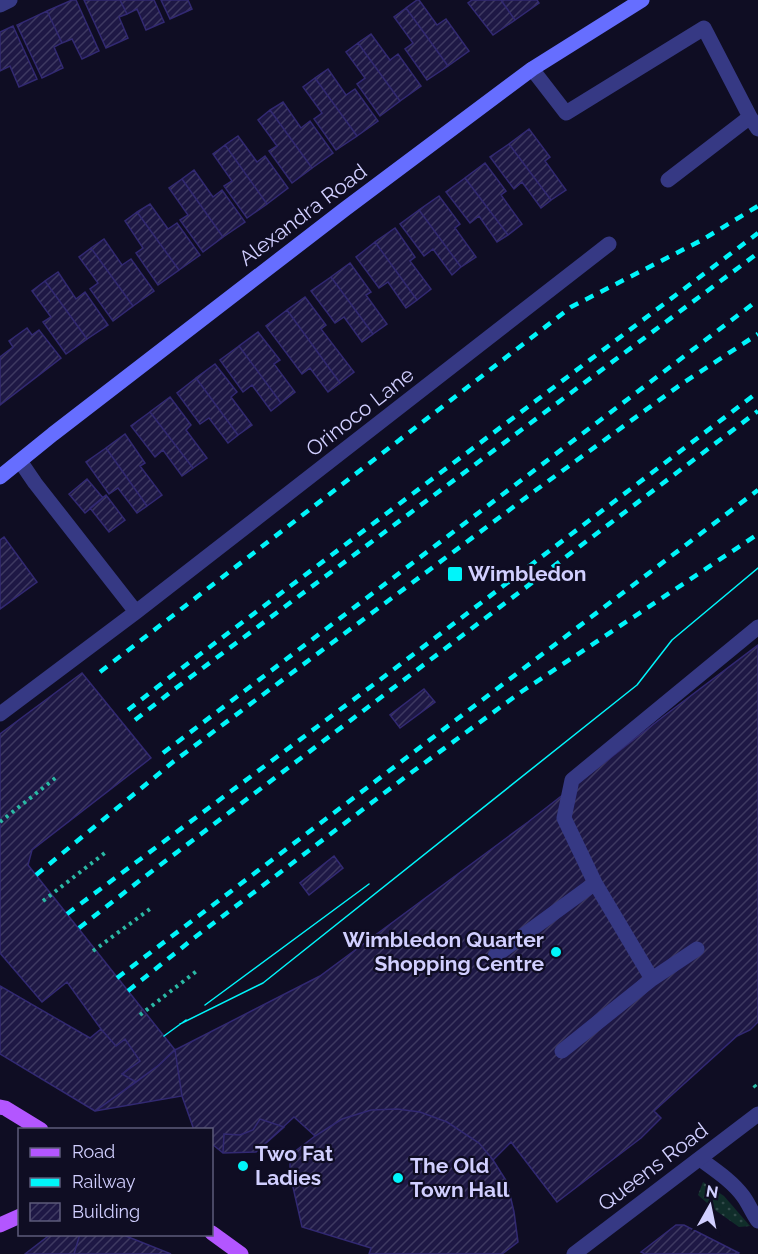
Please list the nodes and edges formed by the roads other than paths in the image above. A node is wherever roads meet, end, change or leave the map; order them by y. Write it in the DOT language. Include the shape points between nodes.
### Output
graph roads {
  1 [pos="10,0"];
  2 [pos="642,0"];
  3 [pos="0,5"];
  4 [pos="532,69"];
  5 [pos="754,123"];
  6 [pos="668,180"];
  7 [pos="609,244"];
  8 [pos="20,461"];
  9 [pos="0,477"];
  10 [pos="136,612"];
  11 [pos="758,627"];
  12 [pos="0,714"];
  13 [pos="595,883"];
  14 [pos="697,950"];
  15 [pos="495,956"];
  16 [pos="652,979"];
  17 [pos="562,1051"];
  18 [pos="0,1107"];
  19 [pos="758,1114"];
  20 [pos="38,1128"];
  21 [pos="700,1159"];
  22 [pos="18,1217"];
  23 [pos="758,1221"];
  24 [pos="0,1225"];
  25 [pos="213,1234"];
  26 [pos="241,1254"];
  27 [pos="574,1254"];
  1 -- 3 [label="street"];
  2 -- 4 [label="main road, Alexandra Road"];
  4 -- 5 [label="street" via="566,113 704,28"];
  4 -- 8 [label="main road, Alexandra Road"];
  5 -- 6 [label="street"];
  7 -- 10 [label="street, Orinoco Lane"];
  8 -- 9 [label="main road, Alexandra Road"];
  8 -- 10 [label="street"];
  10 -- 12 [label="street, Orinoco Lane"];
  11 -- 13 [label="street" via="572,780 564,818"];
  13 -- 15 [label="street"];
  13 -- 16 [label="street"];
  14 -- 16 [label="street"];
  16 -- 17 [label="street"];
  18 -- 20 [label="main road"];
  19 -- 21 [label="street, Queens Road"];
  21 -- 23 [label="street" via="744,1197"];
  21 -- 27 [label="street, Queens Road"];
  22 -- 24 [label="main road"];
  25 -- 26 [label="main road"];
}
